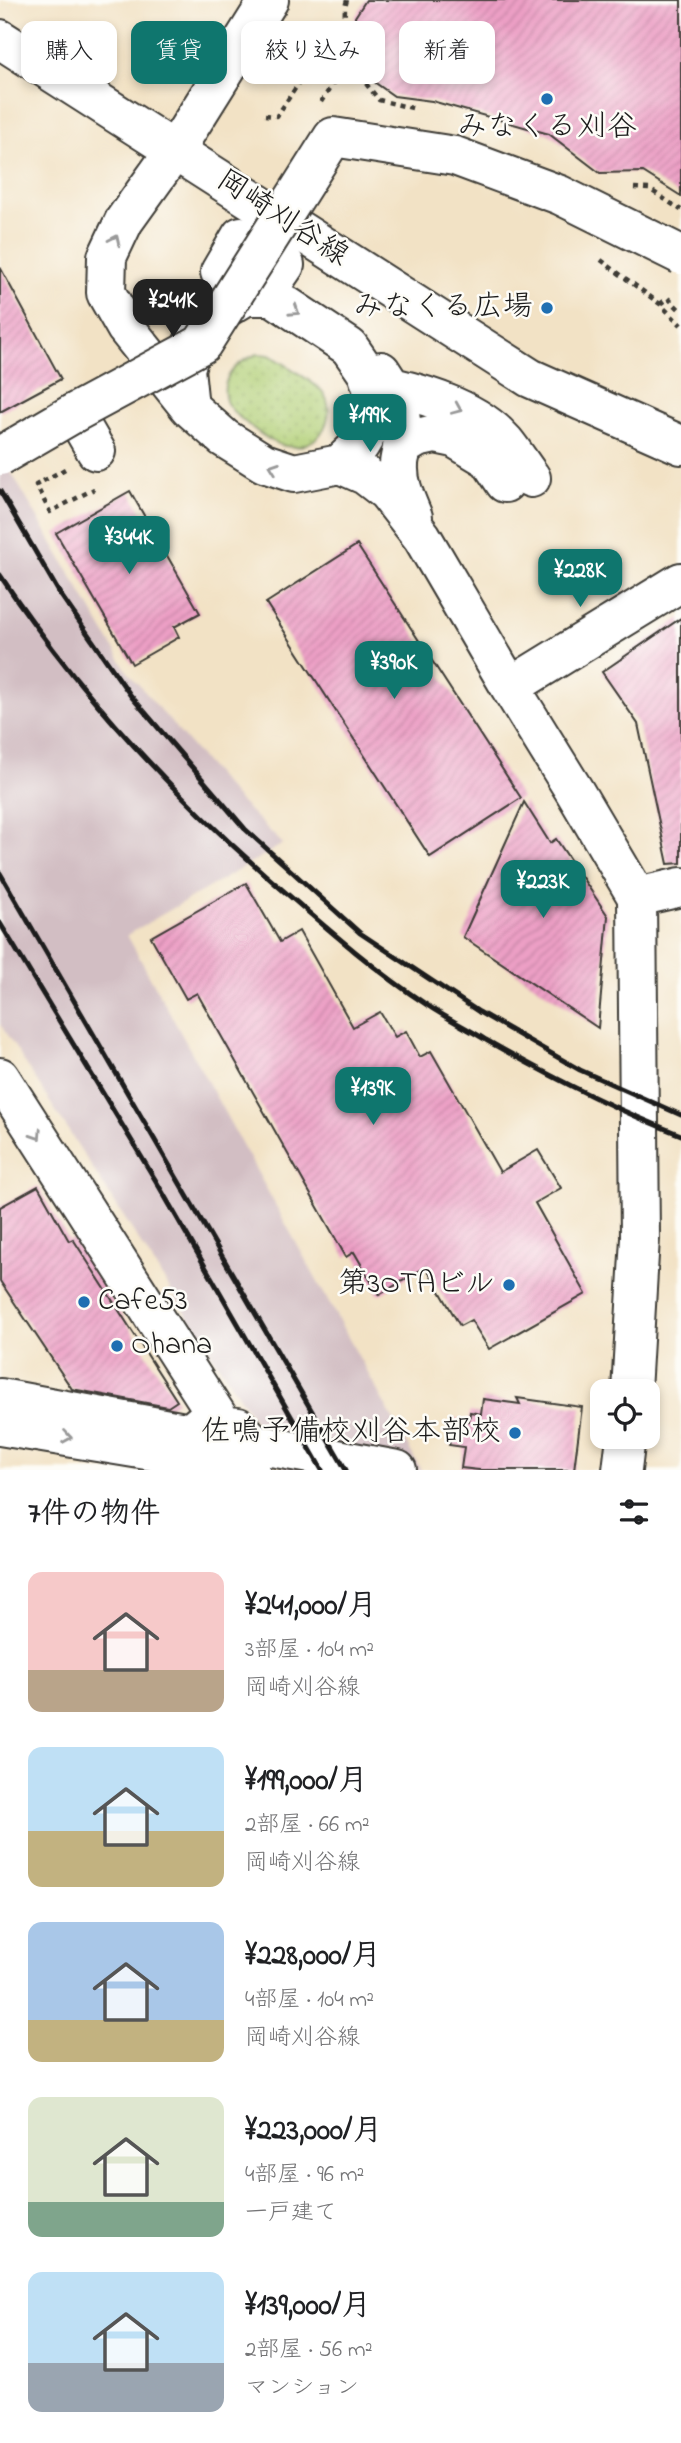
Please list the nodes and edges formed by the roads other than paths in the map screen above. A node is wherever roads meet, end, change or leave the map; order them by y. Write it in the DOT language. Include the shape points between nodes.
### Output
graph roads {
  1 [pos="270,0"];
  2 [pos="0,39"];
  3 [pos="175,150"];
  4 [pos="681,255"];
  5 [pos="349,347"];
  6 [pos="393,387"];
  7 [pos="190,407"];
  8 [pos="74,413"];
  9 [pos="681,444"];
  10 [pos="402,447"];
  11 [pos="0,456"];
  12 [pos="340,464"];
  13 [pos="100,467"];
  14 [pos="422,537"];
  15 [pos="681,582"];
  16 [pos="510,687"];
  17 [pos="681,887"];
  18 [pos="637,897"];
  19 [pos="0,1077"];
  20 [pos="632,1379"];
  21 [pos="0,1398"];
  22 [pos="223,1425"];
  23 [pos="0,1426"];
  24 [pos="625,1449"];
  25 [pos="250,1468"];
  26 [pos="397,1470"];
  27 [pos="622,1470"];
  1 -- 3 [label="street"];
  2 -- 3 [label="street, 岡崎刈谷線"];
  7 -- 3 [label="street, one-way" via="126,328 106,293 107,257 124,221"];
  3 -- 9 [label="street, 岡崎刈谷線" via="530,378"];
  4 -- 8 [label="street, bridge" via="560,195 455,156 333,137 202,344"];
  5 -- 6 [label="street" via="379,368"];
  7 -- 5 [label="street, one-way" via="185,369 193,342 214,315 246,296 272,296"];
  5 -- 12 [label="street" via="367,373 376,400 371,426"];
  6 -- 10 [label="street"];
  6 -- 10 [label="street, one-way" via="474,416 503,440 521,484 454,438 435,434"];
  12 -- 7 [label="street, one-way" via="294,473 264,463 223,438"];
  8 -- 11 [label="street, bridge"];
  8 -- 13 [label="street"];
  10 -- 14 [label="street" via="402,490"];
  12 -- 14 [label="street" via="387,492"];
  14 -- 16 [label="street"];
  15 -- 16 [label="street"];
  16 -- 18 [label="street"];
  17 -- 18 [label="street"];
  18 -- 20 [label="street" via="640,1238"];
  19 -- 22 [label="street, one-way"];
  21 -- 22 [label="street" via="190,1433 202,1423"];
  22 -- 25 [label="street"];
  22 -- 26 [label="street" via="238,1427 255,1444"];
  23 -- 25 [label="street, one-way"];
  24 -- 27 [label="street"];
}
